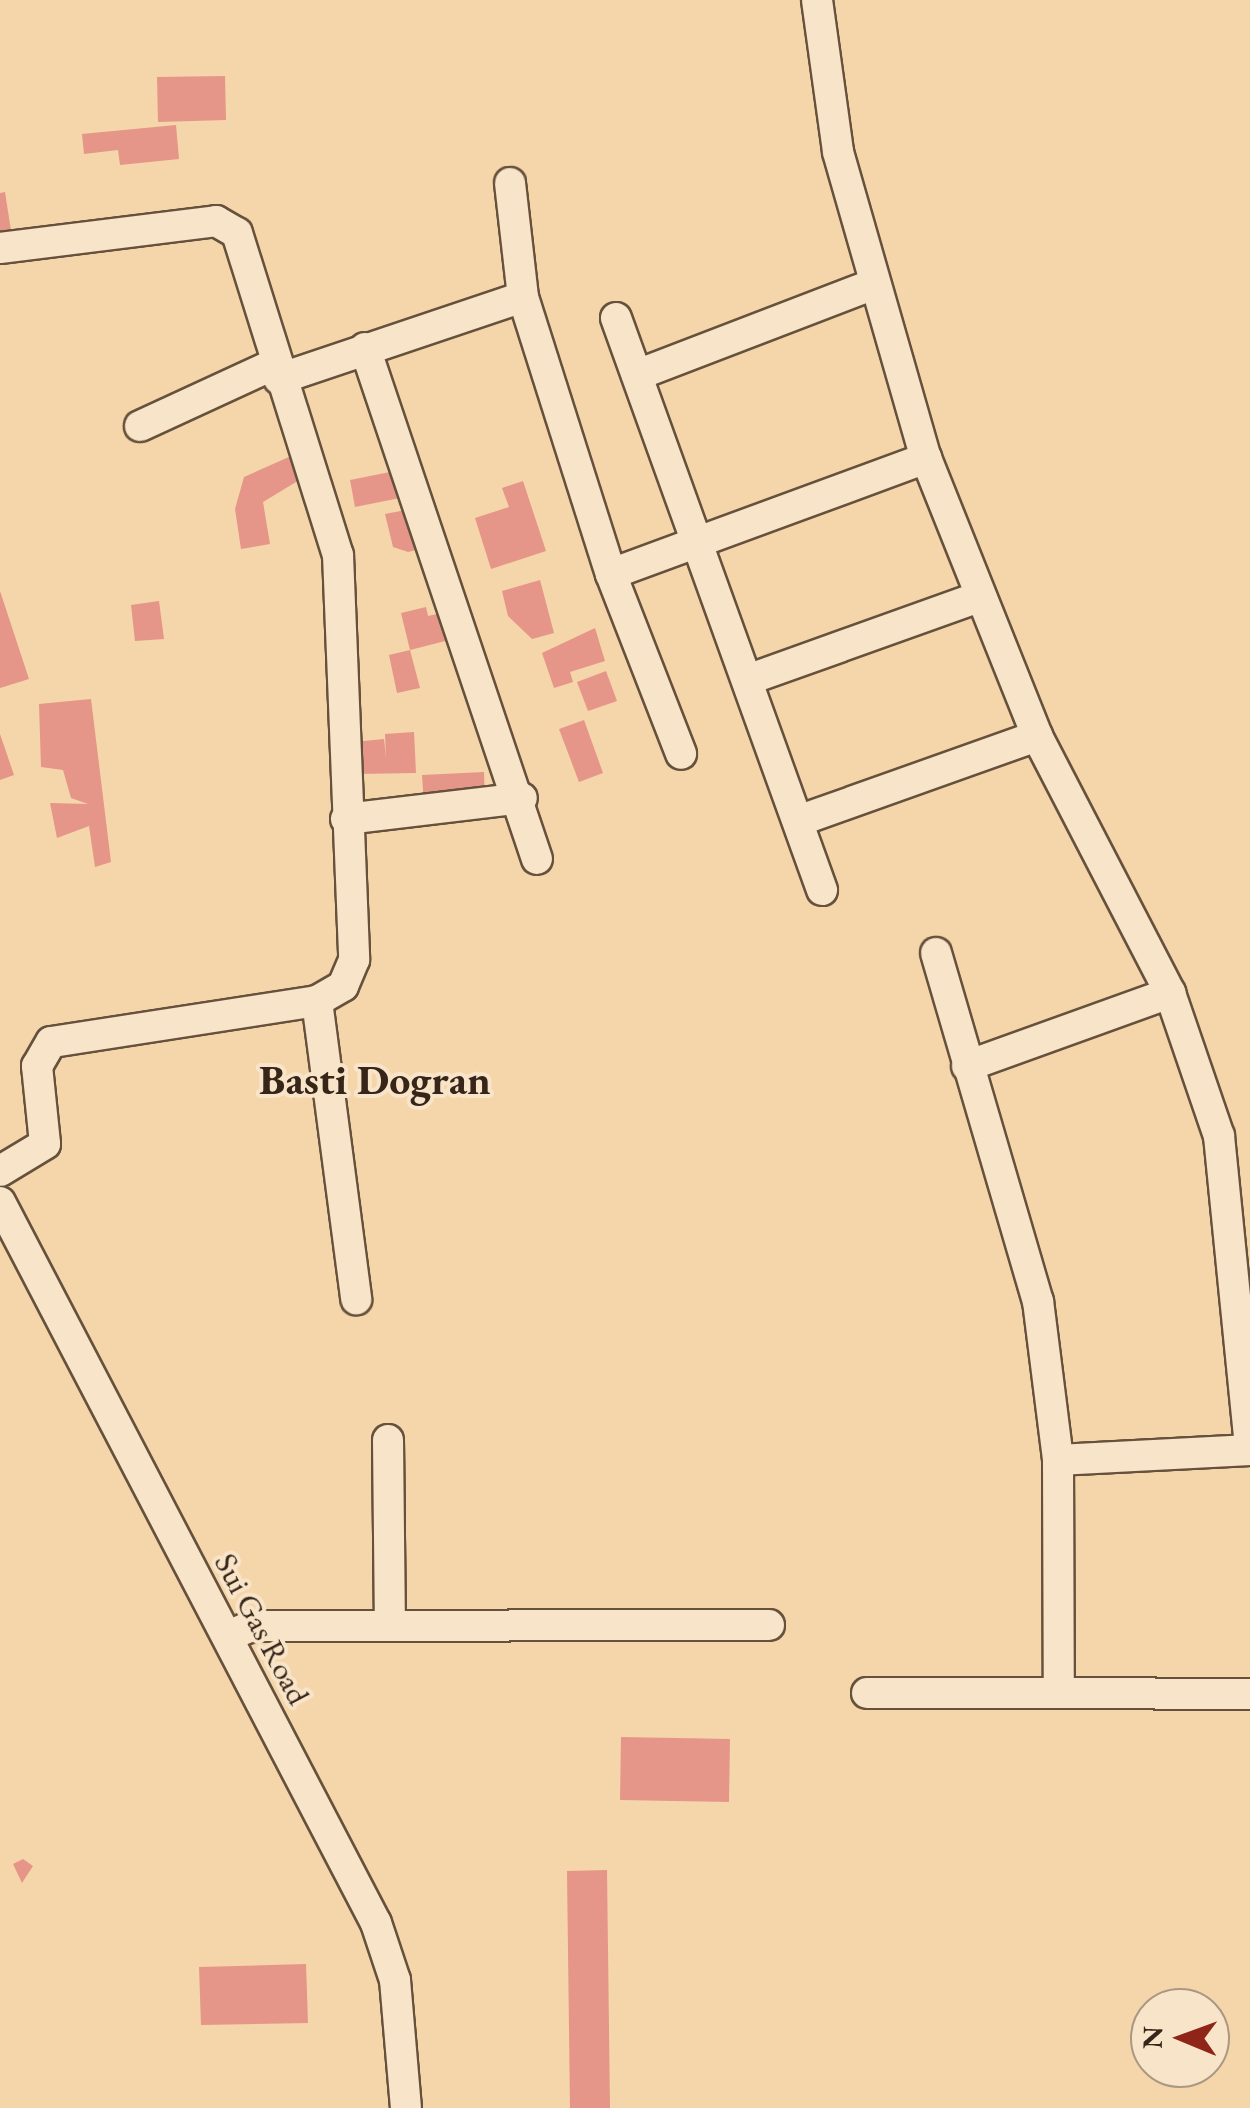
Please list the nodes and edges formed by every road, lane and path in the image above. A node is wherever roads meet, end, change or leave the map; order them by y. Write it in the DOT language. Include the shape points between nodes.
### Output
graph roads {
  1 [pos="818,0"];
  2 [pos="510,183"];
  3 [pos="0,248"];
  4 [pos="872,285"];
  5 [pos="524,297"];
  6 [pos="616,318"];
  7 [pos="365,348"];
  8 [pos="277,371"];
  9 [pos="637,375"];
  10 [pos="140,426"];
  11 [pos="926,458"];
  12 [pos="697,542"];
  13 [pos="611,574"];
  14 [pos="976,598"];
  15 [pos="747,680"];
  16 [pos="1037,736"];
  17 [pos="681,754"];
  18 [pos="522,798"];
  19 [pos="346,819"];
  20 [pos="798,821"];
  21 [pos="538,859"];
  22 [pos="822,890"];
  23 [pos="936,953"];
  24 [pos="1170,993"];
  25 [pos="316,1001"];
  26 [pos="967,1066"];
  27 [pos="0,1171"];
  28 [pos="0,1202"];
  29 [pos="11,1248"];
  30 [pos="356,1299"];
  31 [pos="388,1440"];
  32 [pos="1250,1448"];
  33 [pos="1058,1460"];
  34 [pos="769,1624"];
  35 [pos="390,1625"];
  36 [pos="228,1636"];
  37 [pos="1059,1692"];
  38 [pos="867,1693"];
  39 [pos="1250,1694"];
  40 [pos="406,2108"];
  1 -- 4 [label="street" via="838,152"];
  2 -- 5 [label="street"];
  3 -- 8 [label="street" via="229,222"];
  4 -- 9 [label="street"];
  4 -- 11 [label="street"];
  5 -- 7 [label="street"];
  5 -- 13 [label="street"];
  6 -- 9 [label="street"];
  7 -- 8 [label="street"];
  7 -- 18 [label="street"];
  8 -- 10 [label="street"];
  8 -- 19 [label="street" via="338,554"];
  9 -- 12 [label="street"];
  11 -- 12 [label="street"];
  11 -- 14 [label="street"];
  12 -- 13 [label="street"];
  12 -- 15 [label="street"];
  13 -- 17 [label="street"];
  14 -- 15 [label="street"];
  14 -- 16 [label="street"];
  15 -- 20 [label="street"];
  16 -- 20 [label="street"];
  16 -- 24 [label="street"];
  18 -- 19 [label="street"];
  18 -- 21 [label="street"];
  19 -- 25 [label="street" via="354,960 344,986"];
  20 -- 22 [label="street"];
  23 -- 26 [label="street"];
  24 -- 26 [label="street"];
  24 -- 32 [label="street" via="1218,1136"];
  25 -- 27 [label="street" via="51,1042 37,1066 45,1144"];
  25 -- 30 [label="street"];
  26 -- 33 [label="street" via="1038,1301"];
  28 -- 29 [label="street, Sui Gas Road"];
  29 -- 36 [label="street, Sui Gas Road"];
  31 -- 35 [label="street"];
  32 -- 33 [label="street"];
  33 -- 37 [label="street"];
  34 -- 35 [label="street"];
  35 -- 36 [label="street" via="252,1626"];
  36 -- 40 [label="street, Sui Gas Road" via="376,1923 395,1980"];
  37 -- 38 [label="street"];
  37 -- 39 [label="street"];
}
